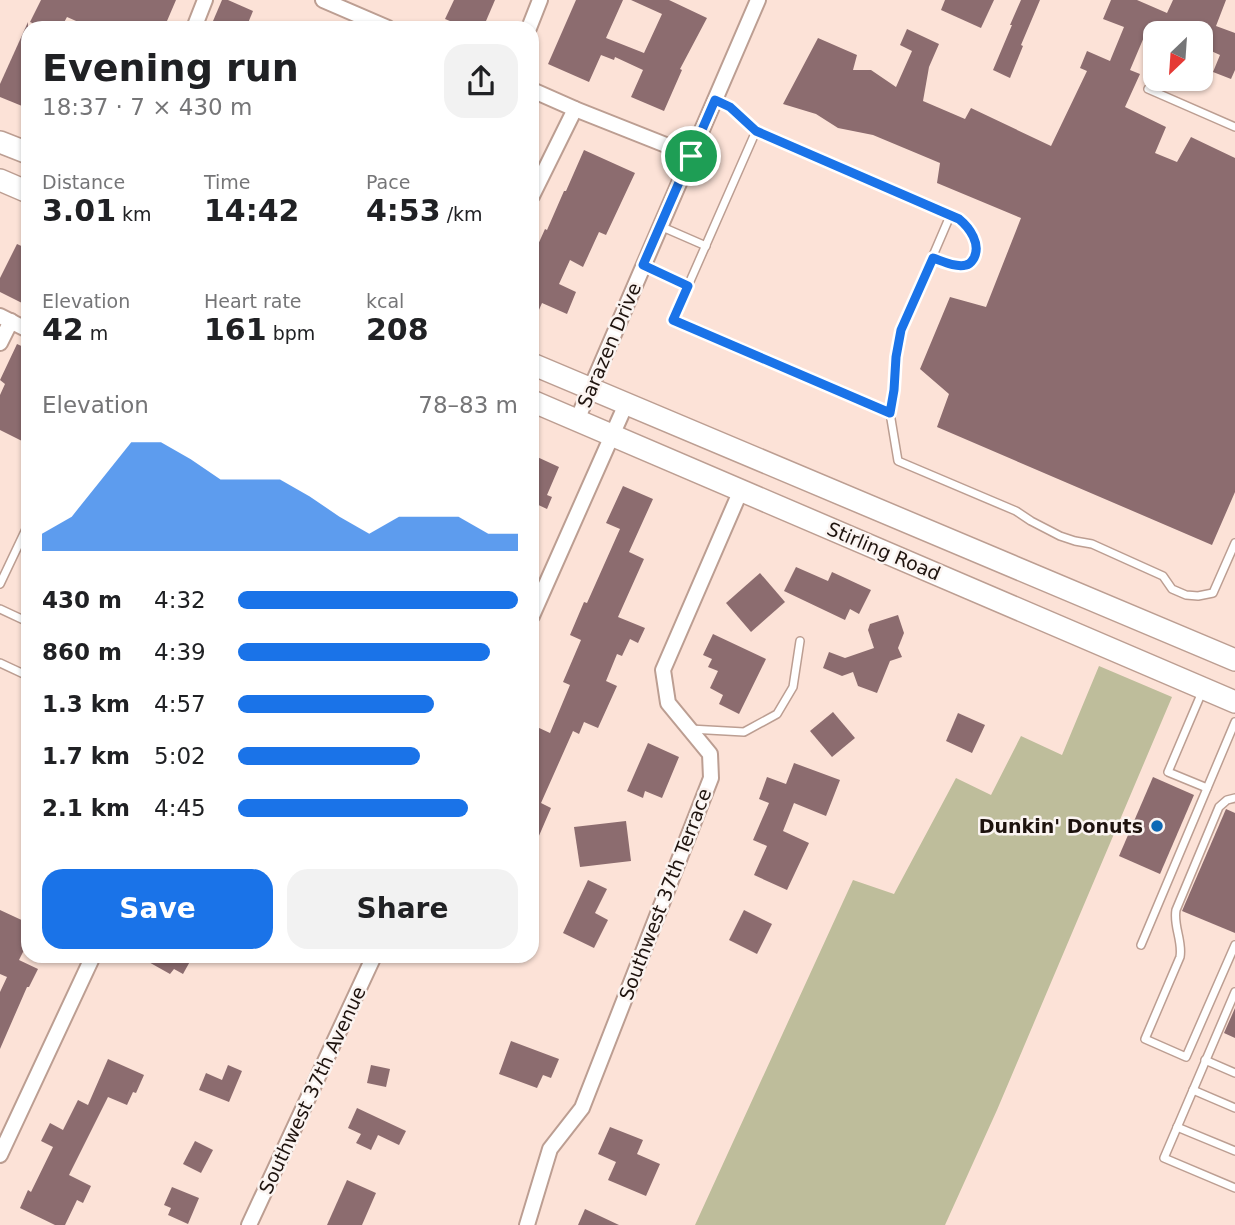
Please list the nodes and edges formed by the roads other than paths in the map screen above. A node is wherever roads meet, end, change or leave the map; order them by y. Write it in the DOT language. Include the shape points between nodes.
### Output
graph roads {
  1 [pos="205,0"];
  2 [pos="323,0"];
  3 [pos="540,0"];
  4 [pos="758,0"];
  5 [pos="197,21"];
  6 [pos="372,21"];
  7 [pos="531,21"];
  8 [pos="1153,91"];
  9 [pos="539,93"];
  10 [pos="715,100"];
  11 [pos="575,109"];
  12 [pos="1235,127"];
  13 [pos="756,131"];
  14 [pos="0,142"];
  15 [pos="21,150"];
  16 [pos="691,156"];
  17 [pos="0,180"];
  18 [pos="539,182"];
  19 [pos="21,189"];
  20 [pos="950,216"];
  21 [pos="660,226"];
  22 [pos="706,246"];
  23 [pos="933,258"];
  24 [pos="643,265"];
  25 [pos="688,286"];
  26 [pos="5,319"];
  27 [pos="21,327"];
  28 [pos="0,343"];
  29 [pos="539,366"];
  30 [pos="591,388"];
  31 [pos="539,404"];
  32 [pos="626,404"];
  33 [pos="890,413"];
  34 [pos="577,420"];
  35 [pos="613,435"];
  36 [pos="741,490"];
  37 [pos="21,540"];
  38 [pos="1235,543"];
  39 [pos="0,584"];
  40 [pos="539,600"];
  41 [pos="0,609"];
  42 [pos="21,619"];
  43 [pos="800,641"];
  44 [pos="1235,660"];
  45 [pos="0,663"];
  46 [pos="21,673"];
  47 [pos="1203,688"];
  48 [pos="1235,702"];
  49 [pos="1235,722"];
  50 [pos="690,729"];
  51 [pos="1207,788"];
  52 [pos="1235,798"];
  53 [pos="1141,945"];
  54 [pos="1235,946"];
  55 [pos="90,963"];
  56 [pos="371,963"];
  57 [pos="1235,992"];
  58 [pos="1205,1060"];
  59 [pos="1235,1073"];
  60 [pos="1192,1090"];
  61 [pos="1235,1108"];
  62 [pos="1177,1127"];
  63 [pos="1235,1151"];
  64 [pos="0,1155"];
  65 [pos="1235,1188"];
  66 [pos="249,1225"];
  67 [pos="527,1225"];
  1 -- 5 [label="street"];
  2 -- 6 [label="street"];
  3 -- 7 [label="street"];
  4 -- 10 [label="street, Sarazen Drive"];
  8 -- 12 [label="lane"];
  9 -- 11 [label="street"];
  10 -- 13 [label="lane"];
  10 -- 16 [label="street, Sarazen Drive"];
  11 -- 16 [label="street"];
  11 -- 18 [label="street"];
  13 -- 20 [label="lane"];
  13 -- 22 [label="lane"];
  14 -- 15 [label="main road"];
  16 -- 21 [label="street, Sarazen Drive"];
  17 -- 19 [label="main road"];
  20 -- 23 [label="lane"];
  20 -- 23 [label="lane" via="966,225 977,244 976,254 963,266"];
  21 -- 22 [label="lane"];
  21 -- 24 [label="street, Sarazen Drive"];
  22 -- 25 [label="lane"];
  23 -- 33 [label="lane" via="901,330"];
  24 -- 25 [label="lane"];
  24 -- 30 [label="street, Sarazen Drive"];
  25 -- 33 [label="lane" via="673,320"];
  26 -- 27 [label="street"];
  26 -- 28 [label="street"];
  29 -- 30 [label="main road, Stirling Road"];
  30 -- 32 [label="main road, Stirling Road"];
  30 -- 34 [label="street, Sarazen Drive"];
  31 -- 34 [label="main road, Stirling Road"];
  32 -- 35 [label="street"];
  32 -- 44 [label="main road, Stirling Road"];
  33 -- 38 [label="lane" via="898,461 1016,511 1060,536 1092,544 1163,576 1172,589 1186,595 1213,593"];
  34 -- 35 [label="main road, Stirling Road"];
  35 -- 36 [label="main road, Stirling Road"];
  35 -- 40 [label="street"];
  36 -- 47 [label="main road, Stirling Road"];
  36 -- 50 [label="street, Southwest 37th Terrace" via="663,670 668,703"];
  37 -- 39 [label="lane"];
  41 -- 42 [label="lane"];
  43 -- 50 [label="lane" via="793,687 777,714 744,732"];
  45 -- 46 [label="lane"];
  47 -- 48 [label="main road, Stirling Road"];
  47 -- 51 [label="lane" via="1168,772"];
  49 -- 51 [label="lane"];
  50 -- 67 [label="street, Southwest 37th Terrace" via="710,754 711,778 582,1108 551,1149"];
  51 -- 53 [label="lane"];
  52 -- 54 [label="lane" via="1219,807 1176,910 1180,957 1144,1039 1186,1057"];
  55 -- 64 [label="street"];
  56 -- 66 [label="street, Southwest 37th Avenue"];
  57 -- 58 [label="lane"];
  58 -- 59 [label="lane"];
  58 -- 60 [label="lane"];
  60 -- 61 [label="lane"];
  60 -- 62 [label="lane"];
  62 -- 63 [label="lane"];
  62 -- 65 [label="lane" via="1164,1158"];
}
